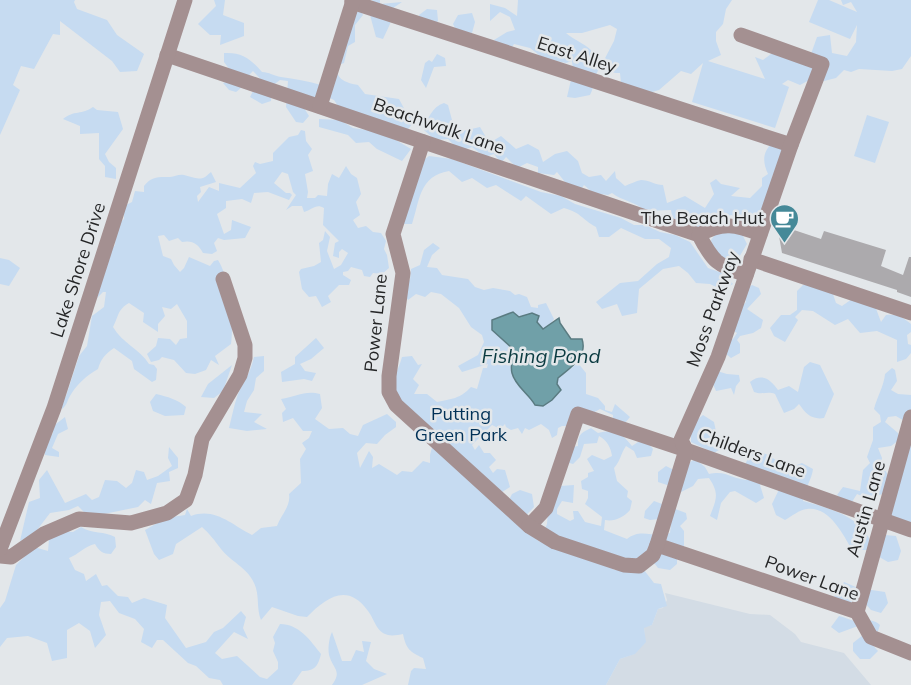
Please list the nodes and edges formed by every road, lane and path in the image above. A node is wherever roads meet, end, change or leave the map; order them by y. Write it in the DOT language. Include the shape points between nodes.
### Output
graph roads {
  1 [pos="185,0"];
  2 [pos="352,1"];
  3 [pos="741,35"];
  4 [pos="167,55"];
  5 [pos="320,106"];
  6 [pos="423,142"];
  7 [pos="790,145"];
  8 [pos="760,234"];
  9 [pos="699,235"];
  10 [pos="752,259"];
  11 [pos="746,275"];
  12 [pos="223,279"];
  13 [pos="911,313"];
  14 [pos="911,417"];
  15 [pos="686,450"];
  16 [pos="882,520"];
  17 [pos="529,526"];
  18 [pos="4,527"];
  19 [pos="911,530"];
  20 [pos="657,545"];
  21 [pos="0,549"];
  22 [pos="0,556"];
  23 [pos="857,612"];
  24 [pos="911,653"];
  1 -- 4 [label="street, Lake Shore Drive"];
  2 -- 5 [label="street"];
  2 -- 7 [label="street, East Alley"];
  3 -- 7 [label="street, Moss Parkway" via="822,64"];
  4 -- 5 [label="street, Beachwalk Lane"];
  4 -- 18 [label="street, Lake Shore Drive" via="54,408"];
  5 -- 6 [label="street, Beachwalk Lane"];
  6 -- 9 [label="street, Beachwalk Lane"];
  6 -- 17 [label="street, Power Lane" via="393,234 403,273 389,392 396,405"];
  7 -- 8 [label="street, Moss Parkway"];
  8 -- 9 [label="street" via="720,225"];
  8 -- 10 [label="street, Moss Parkway"];
  9 -- 11 [label="street" via="709,255"];
  10 -- 11 [label="street, Moss Parkway"];
  10 -- 13 [label="street"];
  11 -- 15 [label="street, Moss Parkway" via="718,357 681,440"];
  12 -- 22 [label="street" via="245,345 245,358 240,375 202,439 186,500 167,513 131,523 79,519 44,534 11,557"];
  14 -- 16 [label="street, Austin Lane"];
  15 -- 16 [label="street, Childers Lane"];
  15 -- 17 [label="street, Childers Lane" via="578,414 546,508"];
  15 -- 20 [label="street, Moss Parkway"];
  16 -- 19 [label="street, Childers Lane"];
  16 -- 23 [label="street, Austin Lane"];
  17 -- 20 [label="street, Power Lane" via="555,542 624,565 639,566 653,555"];
  18 -- 21 [label="street, Lake Shore Drive"];
  20 -- 23 [label="street, Power Lane"];
  23 -- 24 [label="street, Power Lane" via="872,637"];
}
